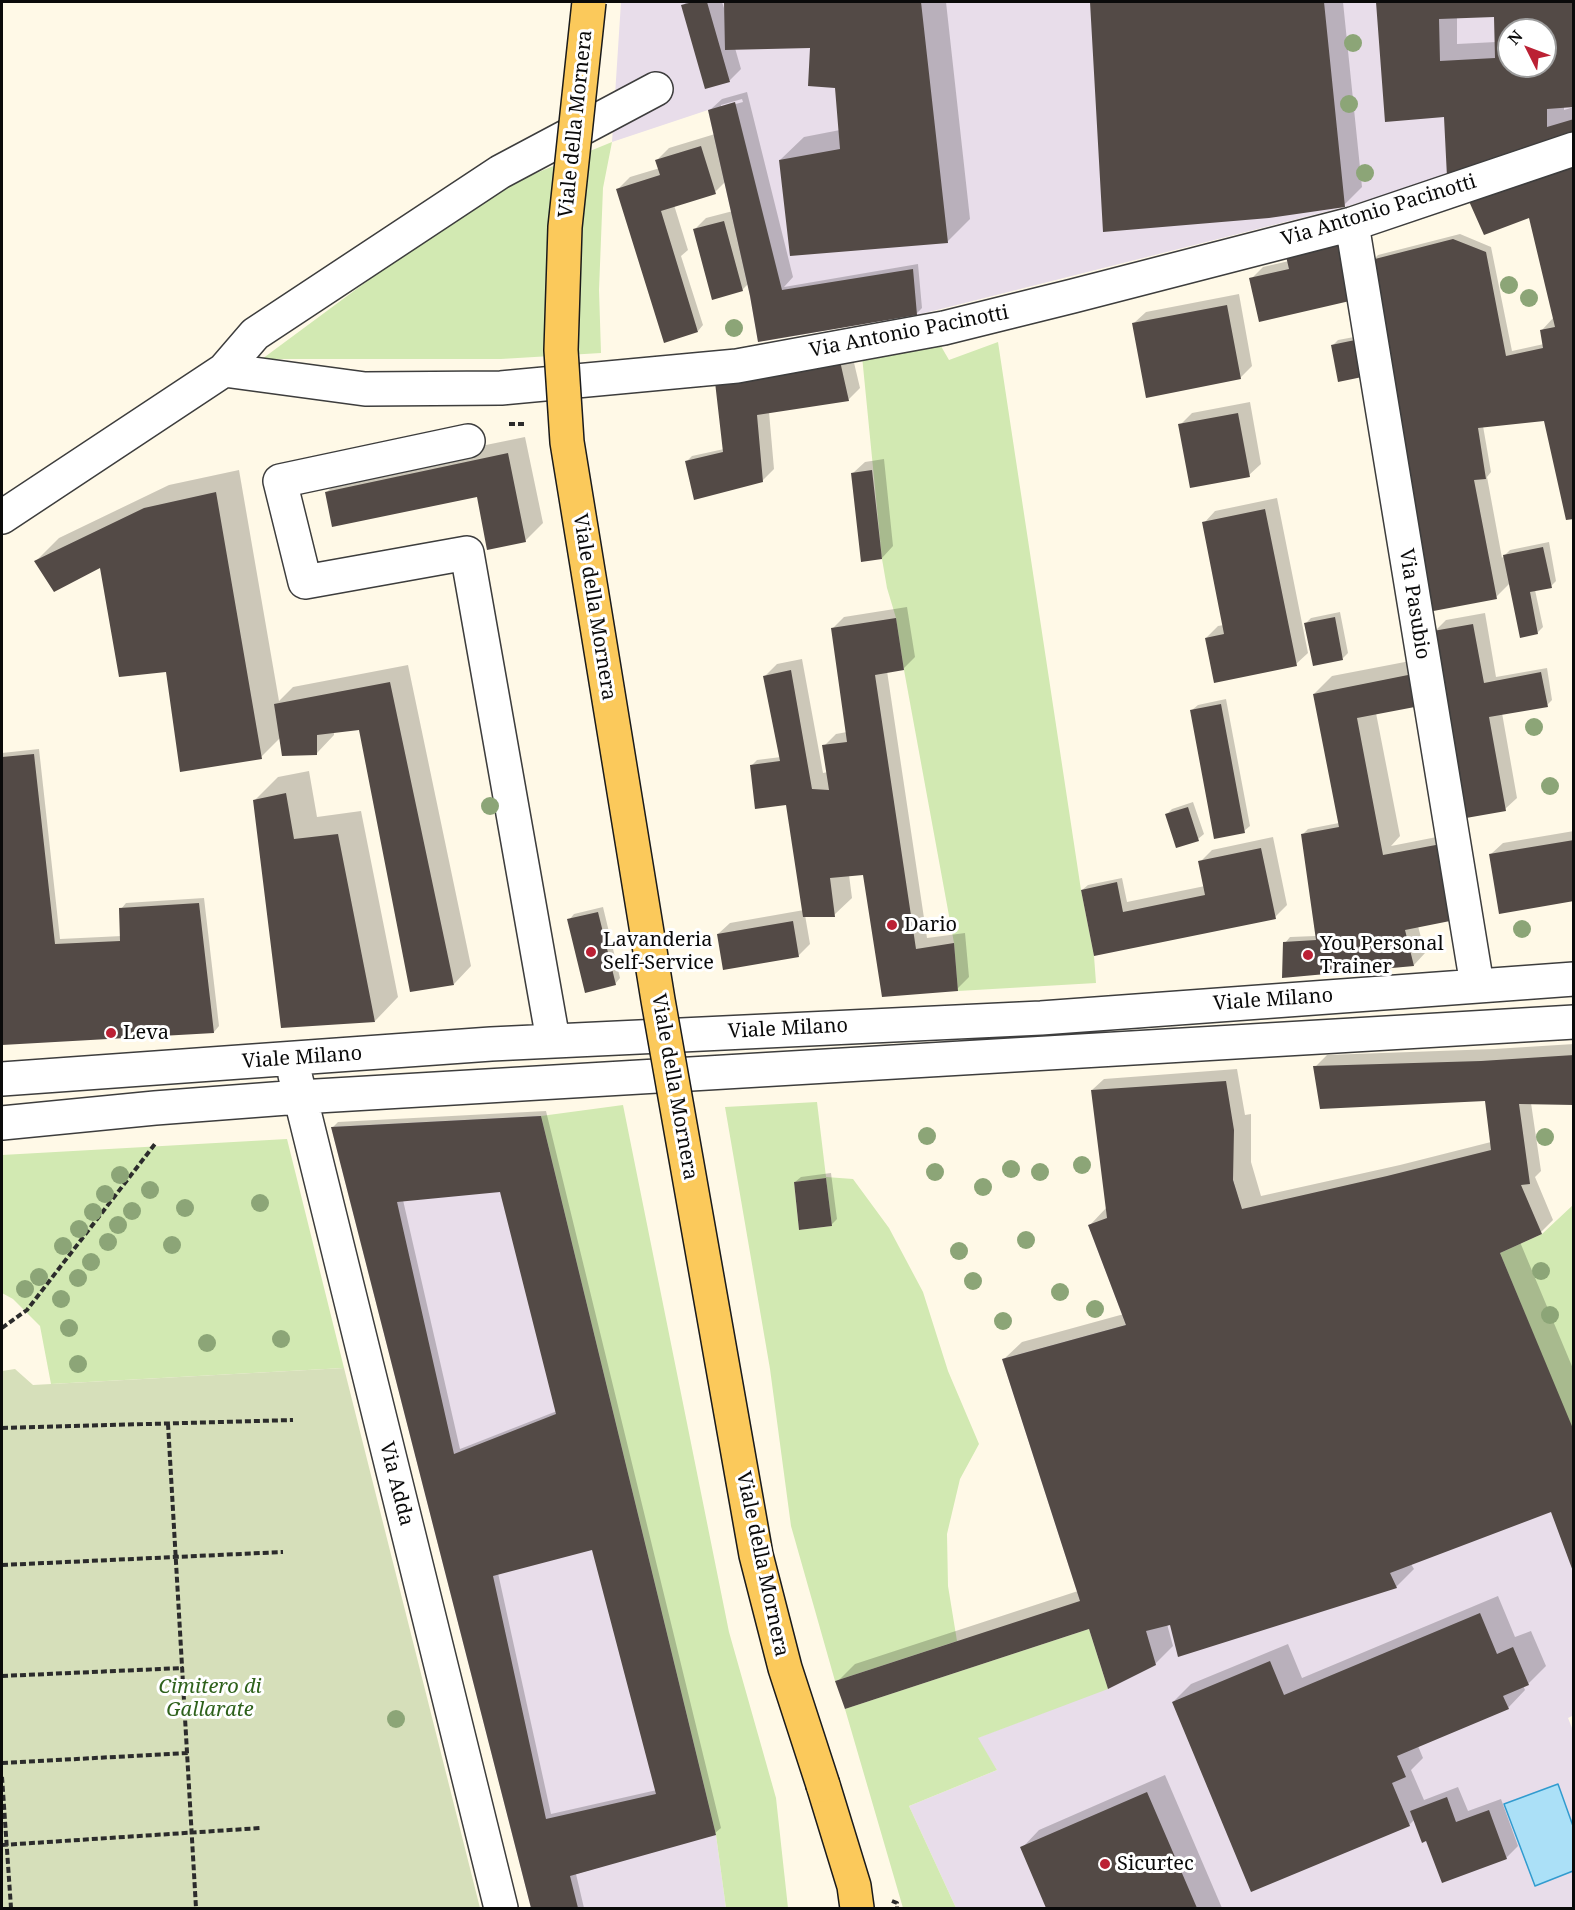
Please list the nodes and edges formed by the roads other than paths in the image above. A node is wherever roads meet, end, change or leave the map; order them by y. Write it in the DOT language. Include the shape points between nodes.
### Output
graph roads {
  1 [pos="589,2"];
  2 [pos="656,89"];
  3 [pos="1574,149"];
  4 [pos="1352,224"];
  5 [pos="224,370"];
  6 [pos="468,441"];
  7 [pos="2,517"];
  8 [pos="1574,979"];
  9 [pos="1477,985"];
  10 [pos="1574,1023"];
  11 [pos="553,1040"];
  12 [pos="291,1059"];
  13 [pos="111,1072"];
  14 [pos="2,1079"];
  15 [pos="300,1097"];
  16 [pos="115,1112"];
  17 [pos="2,1123"];
  18 [pos="501,1908"];
  19 [pos="857,1908"];
  1 -- 19 [label="main road, Viale della Mornera, bridge" via="565,227 561,350 567,442 658,1000 756,1555 785,1668 854,1886"];
  2 -- 5 [label="street" via="500,172 255,334"];
  3 -- 4 [label="street, Via Antonio Pacinotti"];
  4 -- 5 [label="street, Via Antonio Pacinotti" via="944,328 737,366 489,388 365,389"];
  4 -- 9 [label="street, Via Pasubio"];
  5 -- 7 [label="street"];
  6 -- 11 [label="street" via="280,481 305,582 467,553"];
  8 -- 9 [label="street, Viale Milano"];
  9 -- 11 [label="street, Viale Milano" via="1041,1018"];
  10 -- 15 [label="street, Viale Milano"];
  11 -- 12 [label="street, Viale Milano"];
  12 -- 13 [label="street, Viale Milano"];
  12 -- 15 [label="street, Via Adda"];
  13 -- 14 [label="street, Viale Milano"];
  13 -- 16 [label="street"];
  15 -- 16 [label="street, Viale Milano"];
  15 -- 18 [label="street, Via Adda"];
  16 -- 17 [label="street, Viale Milano"];
}
